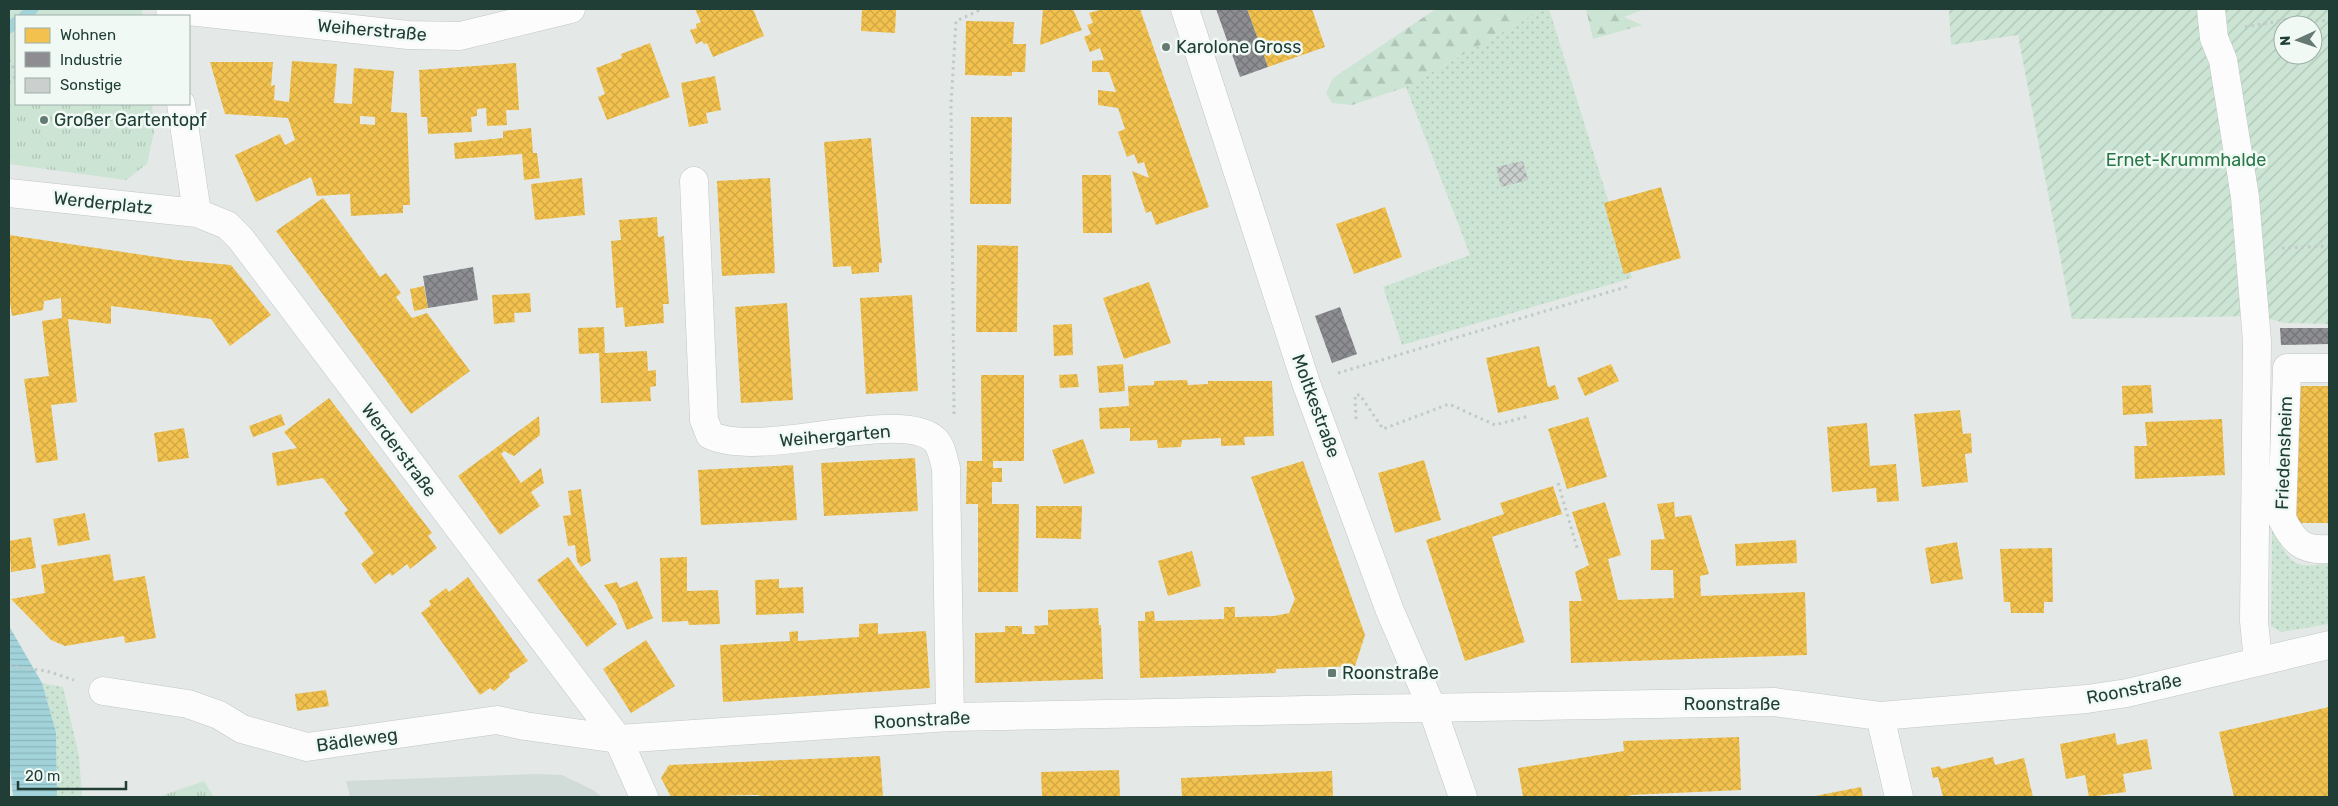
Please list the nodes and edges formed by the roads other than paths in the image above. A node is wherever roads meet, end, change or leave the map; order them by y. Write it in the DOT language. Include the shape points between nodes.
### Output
graph roads {
  1 [pos="572,9"];
  2 [pos="1185,9"];
  3 [pos="2211,9"];
  4 [pos="170,12"];
  5 [pos="182,105"];
  6 [pos="694,181"];
  7 [pos="9,193"];
  8 [pos="197,213"];
  9 [pos="2329,368"];
  10 [pos="2329,549"];
  11 [pos="2329,645"];
  12 [pos="2258,661"];
  13 [pos="103,691"];
  14 [pos="1432,708"];
  15 [pos="1880,716"];
  16 [pos="950,717"];
  17 [pos="618,739"];
  18 [pos="644,797"];
  19 [pos="1463,797"];
  20 [pos="1899,797"];
  1 -- 4 [label="street, Weiherstraße" via="460,36 408,35"];
  2 -- 14 [label="street, Moltkestraße" via="1306,383 1390,612"];
  3 -- 12 [label="street" via="2214,38 2223,60 2245,197 2257,341 2254,621"];
  5 -- 8 [label="street"];
  6 -- 16 [label="street, Weihergarten" via="704,420 710,435 722,441 763,442 887,428 933,438 940,446 946,468"];
  7 -- 8 [label="street, Werderplatz"];
  8 -- 17 [label="street, Werderstraße" via="227,225 241,239"];
  9 -- 10 [label="street, Friedensheim" via="2286,368 2282,519 2293,540 2315,550"];
  11 -- 12 [label="street, Roonstraße"];
  12 -- 15 [label="street, Roonstraße" via="2128,693 2087,699"];
  13 -- 17 [label="street, Bädleweg" via="188,704 219,715 242,729 307,747 497,720"];
  14 -- 15 [label="street, Roonstraße" via="1774,702"];
  14 -- 16 [label="street, Roonstraße"];
  14 -- 19 [label="street, Moltkestraße"];
  15 -- 20 [label="street"];
  16 -- 17 [label="street, Roonstraße"];
  17 -- 18 [label="street, Werderstraße"];
}
